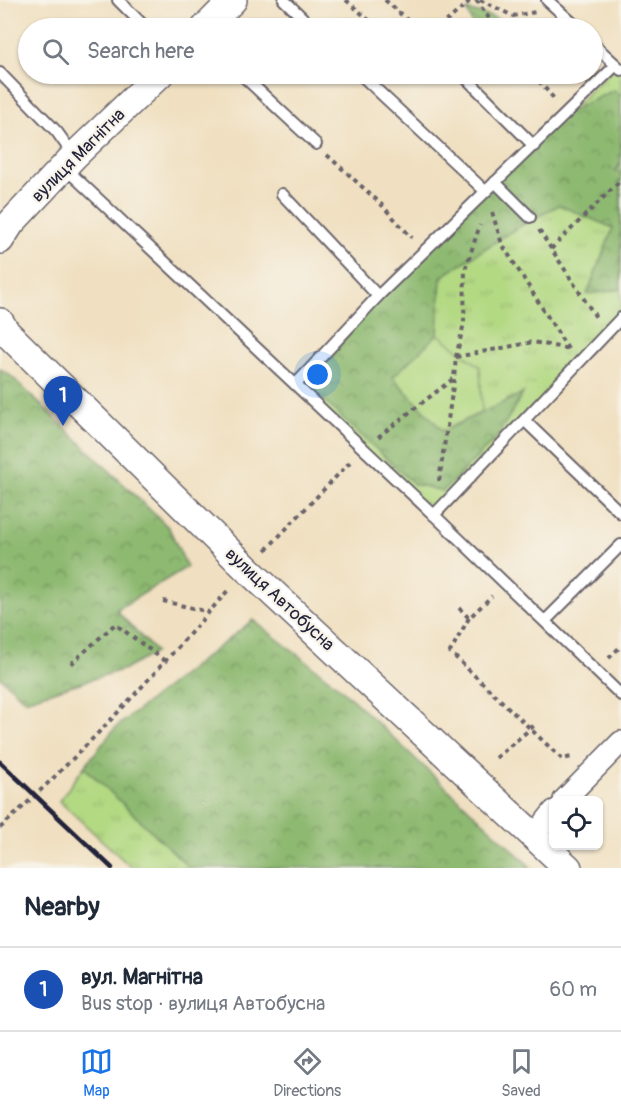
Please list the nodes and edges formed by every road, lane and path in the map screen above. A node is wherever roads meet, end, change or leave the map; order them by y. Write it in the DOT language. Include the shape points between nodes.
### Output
graph roads {
  1 [pos="118,0"];
  2 [pos="233,0"];
  3 [pos="284,0"];
  4 [pos="346,0"];
  5 [pos="385,0"];
  6 [pos="471,0"];
  7 [pos="478,0"];
  8 [pos="548,0"];
  9 [pos="555,5"];
  10 [pos="136,18"];
  11 [pos="215,18"];
  12 [pos="303,18"];
  13 [pos="367,18"];
  14 [pos="405,18"];
  15 [pos="451,18"];
  16 [pos="490,18"];
  17 [pos="568,18"];
  18 [pos="603,54"];
  19 [pos="618,68"];
  20 [pos="0,73"];
  21 [pos="603,81"];
  22 [pos="150,84"];
  23 [pos="252,84"];
  24 [pos="371,84"];
  25 [pos="472,84"];
  26 [pos="541,84"];
  27 [pos="600,84"];
  28 [pos="566,113"];
  29 [pos="316,144"];
  30 [pos="534,146"];
  31 [pos="69,162"];
  32 [pos="621,180"];
  33 [pos="495,182"];
  34 [pos="485,191"];
  35 [pos="282,194"];
  36 [pos="530,217"];
  37 [pos="0,240"];
  38 [pos="551,249"];
  39 [pos="424,250"];
  40 [pos="378,296"];
  41 [pos="621,318"];
  42 [pos="0,322"];
  43 [pos="607,333"];
  44 [pos="568,350"];
  45 [pos="456,357"];
  46 [pos="578,365"];
  47 [pos="454,378"];
  48 [pos="296,384"];
  49 [pos="525,421"];
  50 [pos="363,448"];
  51 [pos="621,513"];
  52 [pos="434,515"];
  53 [pos="621,545"];
  54 [pos="247,569"];
  55 [pos="505,583"];
  56 [pos="163,601"];
  57 [pos="459,608"];
  58 [pos="209,613"];
  59 [pos="469,618"];
  60 [pos="545,621"];
  61 [pos="165,661"];
  62 [pos="71,664"];
  63 [pos="621,695"];
  64 [pos="537,723"];
  65 [pos="529,729"];
  66 [pos="621,742"];
  67 [pos="573,757"];
  68 [pos="496,758"];
  69 [pos="569,796"];
  70 [pos="549,817"];
  71 [pos="0,828"];
  72 [pos="534,836"];
  73 [pos="568,868"];
  1 -- 10 [label="lane"];
  2 -- 11 [label="street"];
  3 -- 12 [label="lane"];
  4 -- 13 [label="path"];
  5 -- 14 [label="path"];
  6 -- 15 [label="path"];
  7 -- 9 [label="path" via="513,16"];
  7 -- 16 [label="path"];
  8 -- 9 [label="lane"];
  9 -- 17 [label="lane"];
  18 -- 19 [label="lane"];
  19 -- 21 [label="lane"];
  20 -- 31 [label="lane" via="57,132"];
  22 -- 31 [label="street, вулиця Магнітна"];
  23 -- 29 [label="lane"];
  24 -- 34 [label="lane"];
  25 -- 30 [label="lane"];
  26 -- 28 [label="path"];
  27 -- 28 [label="lane"];
  28 -- 30 [label="lane"];
  29 -- 39 [label="path"];
  30 -- 33 [label="lane"];
  31 -- 37 [label="street, вулиця Магнітна" via="11,223"];
  31 -- 48 [label="lane"];
  32 -- 38 [label="path"];
  33 -- 34 [label="lane"];
  33 -- 36 [label="lane"];
  34 -- 39 [label="lane"];
  34 -- 44 [label="path" via="502,244"];
  34 -- 45 [label="path" via="479,229 465,270 464,323"];
  35 -- 40 [label="lane"];
  36 -- 38 [label="path"];
  38 -- 43 [label="path"];
  39 -- 40 [label="lane"];
  40 -- 48 [label="lane"];
  41 -- 43 [label="lane"];
  42 -- 54 [label="street, вулиця Автобусна"];
  43 -- 46 [label="lane"];
  44 -- 45 [label="path" via="533,342"];
  44 -- 46 [label="path"];
  45 -- 47 [label="path"];
  46 -- 49 [label="lane"];
  47 -- 50 [label="path"];
  47 -- 52 [label="path"];
  48 -- 50 [label="lane"];
  49 -- 51 [label="lane"];
  49 -- 52 [label="lane"];
  50 -- 52 [label="lane"];
  50 -- 54 [label="path"];
  52 -- 55 [label="lane"];
  53 -- 60 [label="lane"];
  54 -- 58 [label="path"];
  54 -- 72 [label="street, вулиця Автобусна"];
  55 -- 59 [label="path"];
  55 -- 60 [label="lane"];
  56 -- 58 [label="path"];
  57 -- 59 [label="path"];
  58 -- 61 [label="path"];
  59 -- 65 [label="path" via="450,651"];
  60 -- 63 [label="lane"];
  61 -- 62 [label="path" via="115,624"];
  61 -- 71 [label="path" via="36,796"];
  64 -- 65 [label="path"];
  65 -- 67 [label="path" via="562,759"];
  65 -- 68 [label="path"];
  66 -- 69 [label="street"];
  70 -- 72 [label="street"];
  72 -- 73 [label="street, вулиця Автобусна"];
}
